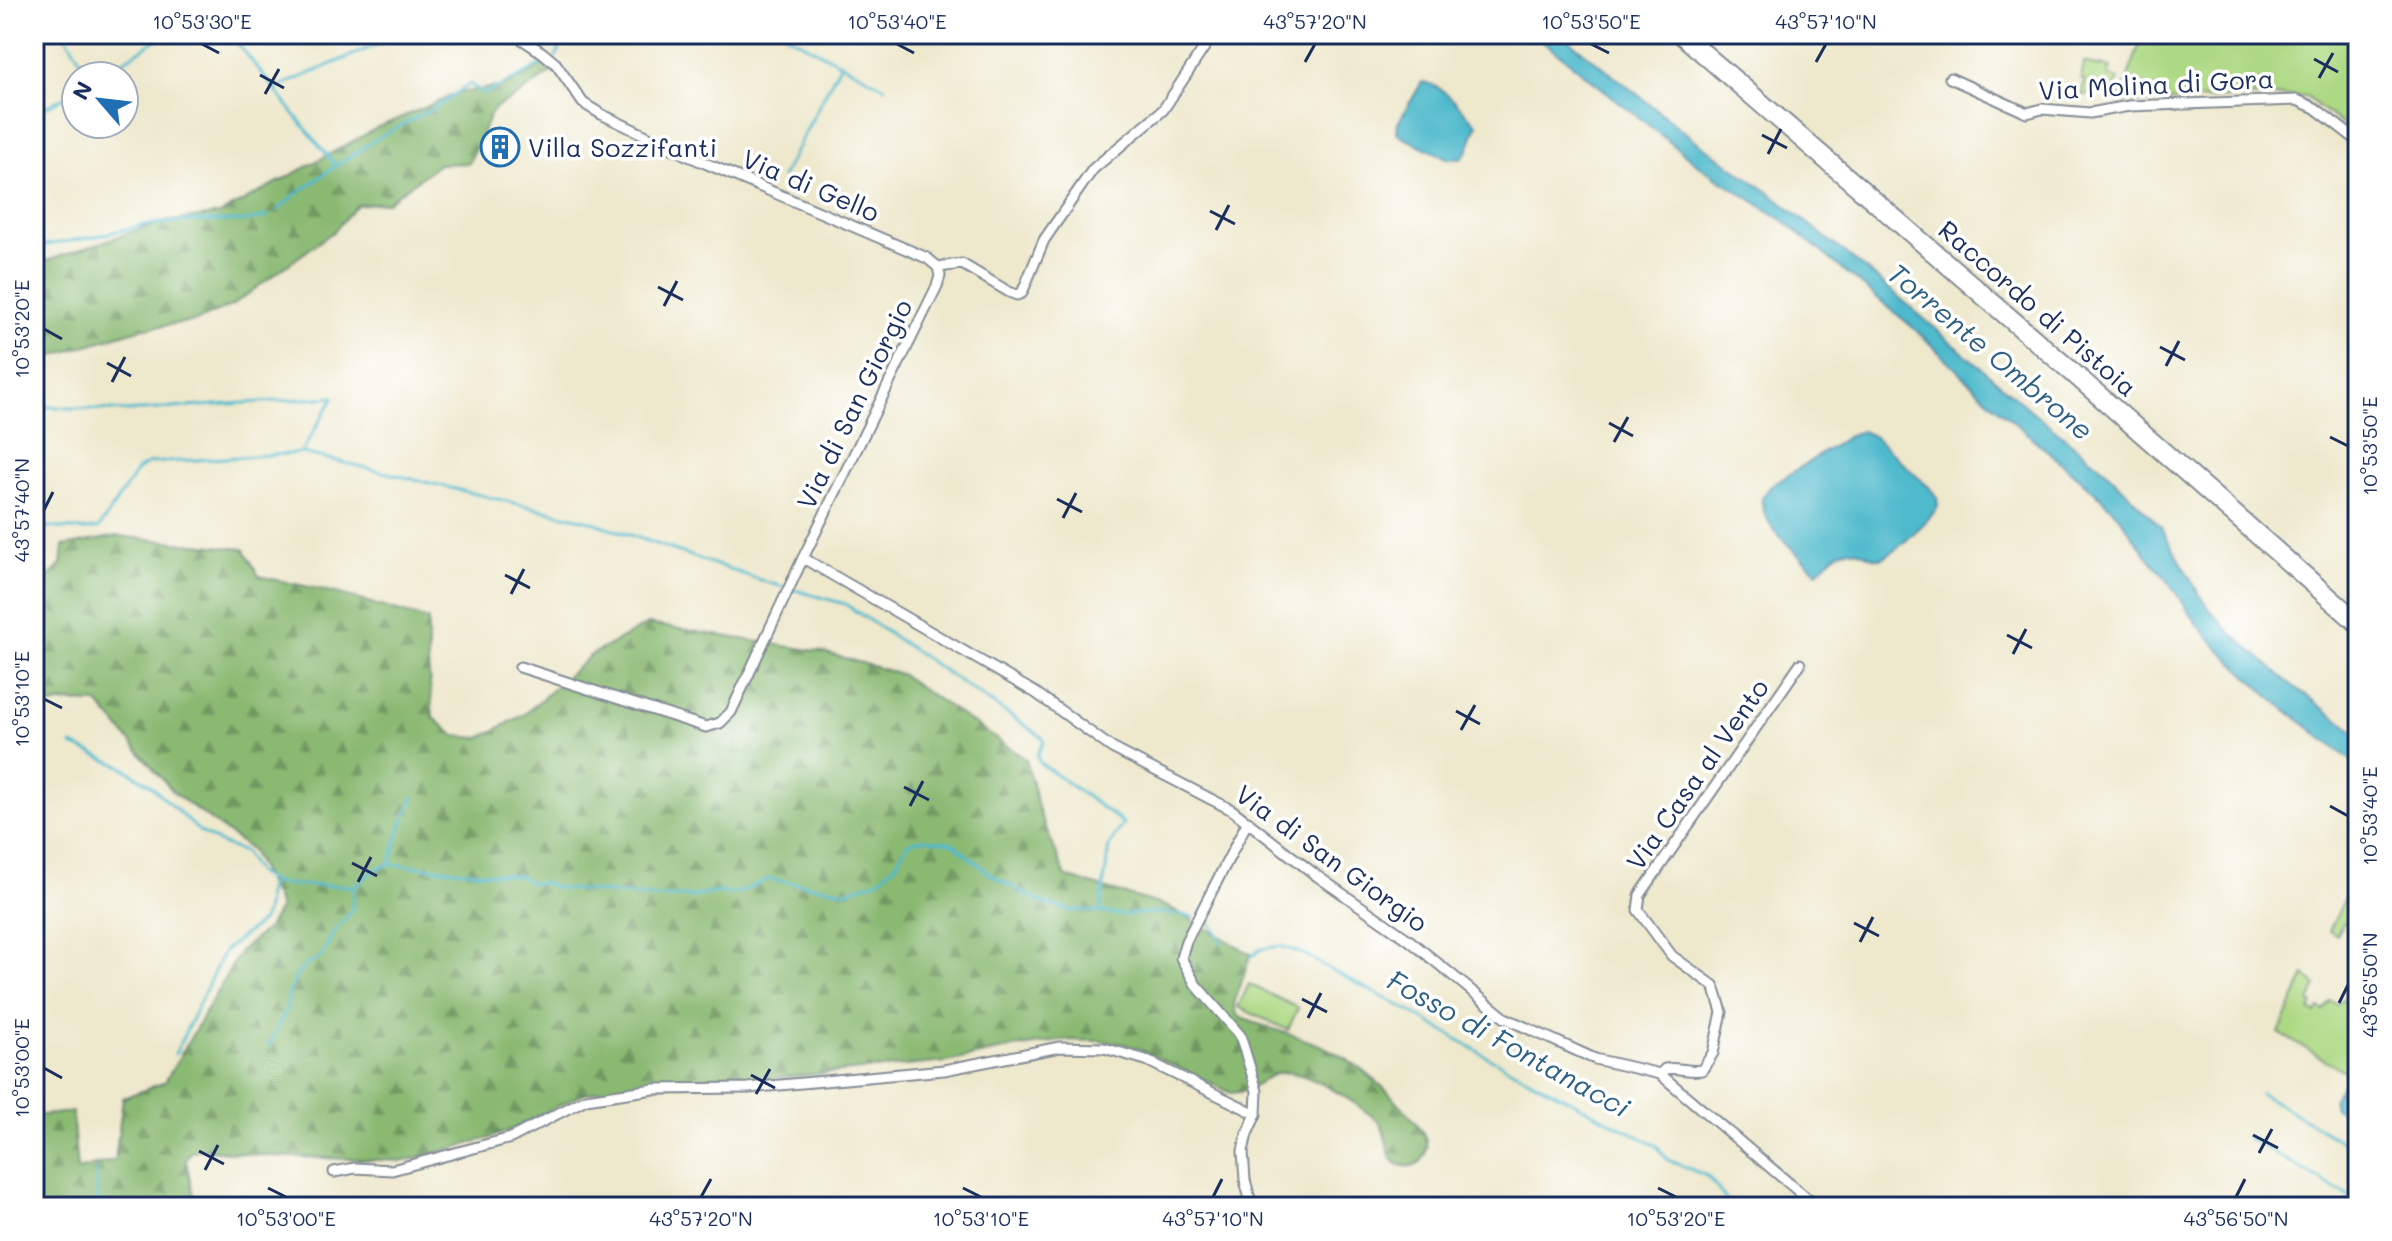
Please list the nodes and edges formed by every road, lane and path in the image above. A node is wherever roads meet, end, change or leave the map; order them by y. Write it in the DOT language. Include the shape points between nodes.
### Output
graph roads {
  1 [pos="514,34"];
  2 [pos="1213,34"];
  3 [pos="1681,34"];
  4 [pos="1698,34"];
  5 [pos="1950,78"];
  6 [pos="2358,141"];
  7 [pos="938,267"];
  8 [pos="803,558"];
  9 [pos="2358,608"];
  10 [pos="2358,623"];
  11 [pos="1800,664"];
  12 [pos="520,667"];
  13 [pos="1248,821"];
  14 [pos="1660,1074"];
  15 [pos="1256,1114"];
  16 [pos="334,1172"];
  17 [pos="1252,1207"];
  18 [pos="1817,1207"];
  1 -- 7 [label="street, Via di Gello" via="547,56 583,103 601,114"];
  2 -- 7 [label="street" via="1163,110 1093,169 1044,240 1022,293 1009,292 959,263"];
  3 -- 10 [label="highway, Raccordo di Pistoia"];
  4 -- 9 [label="highway, Raccordo di Pistoia"];
  5 -- 6 [label="street, Via Molina di Gora" via="2027,113 2297,100"];
  7 -- 8 [label="street, Via di San Giorgio" via="937,286"];
  8 -- 12 [label="street, Via di San Giorgio" via="731,712 720,723 706,727"];
  8 -- 13 [label="street, Via di San Giorgio" via="1036,693 1100,741"];
  11 -- 14 [label="street, Via Casa al Vento" via="1640,895 1638,910 1672,956 1714,986 1722,1012 1713,1053 1702,1070 1665,1069"];
  13 -- 14 [label="street, Via di San Giorgio" via="1505,1018 1595,1059"];
  13 -- 15 [label="street" via="1181,958 1196,985 1240,1035 1257,1091"];
  14 -- 18 [label="street, Via di San Giorgio"];
  15 -- 16 [label="street" via="1146,1060 1104,1048 1060,1047 944,1070 748,1088 654,1089 586,1099 511,1138 392,1170"];
  15 -- 17 [label="street" via="1243,1151"];
}
